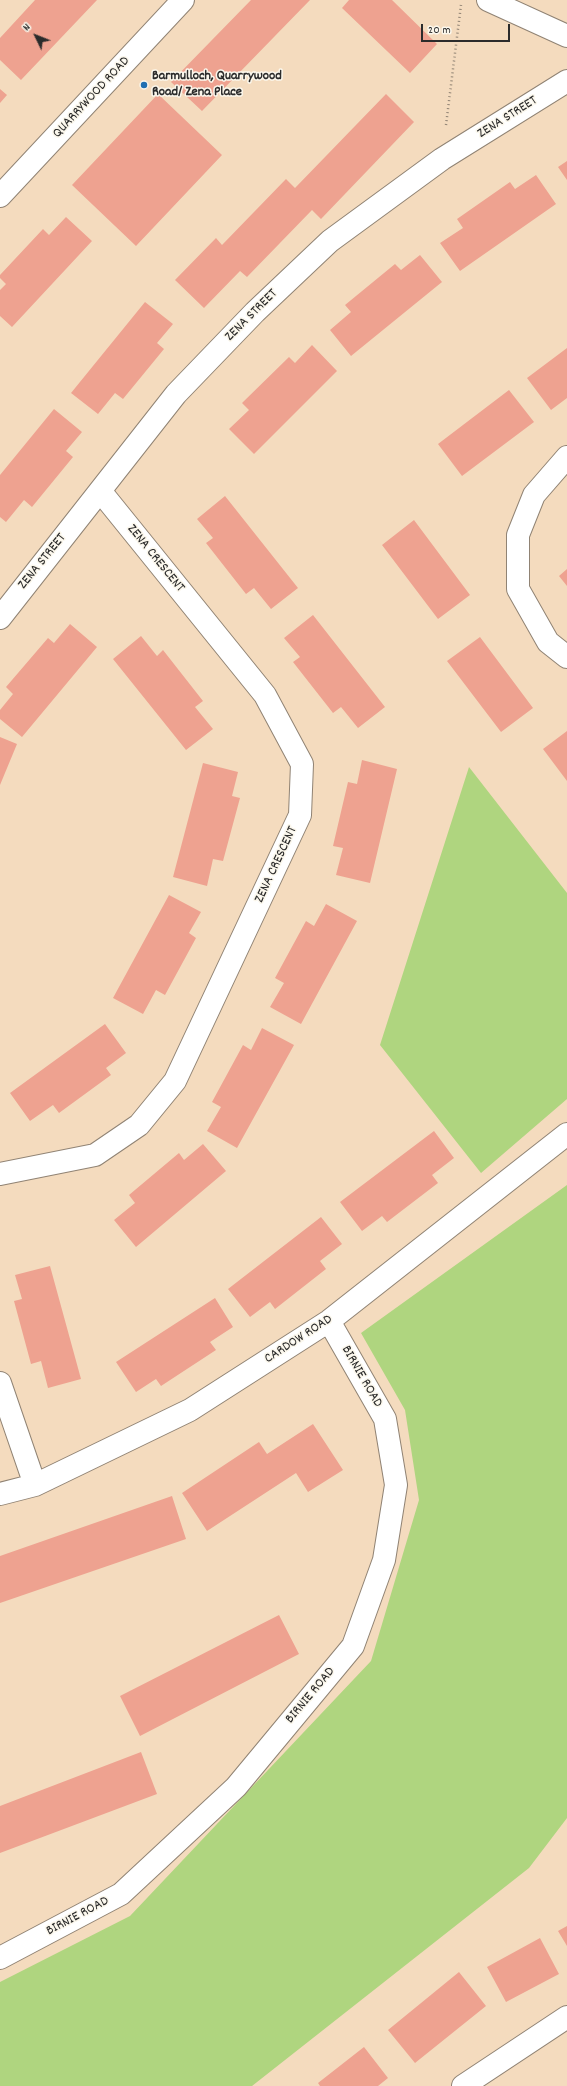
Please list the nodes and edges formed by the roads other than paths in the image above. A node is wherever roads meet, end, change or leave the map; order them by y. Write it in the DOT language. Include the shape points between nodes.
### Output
graph roads {
  1 [pos="183,0"];
  2 [pos="488,0"];
  3 [pos="567,36"];
  4 [pos="567,81"];
  5 [pos="0,196"];
  6 [pos="567,457"];
  7 [pos="101,492"];
  8 [pos="0,618"];
  9 [pos="567,657"];
  10 [pos="567,1134"];
  11 [pos="0,1174"];
  12 [pos="329,1321"];
  13 [pos="0,1383"];
  14 [pos="35,1485"];
  15 [pos="0,1494"];
  16 [pos="0,1958"];
  17 [pos="567,2017"];
  18 [pos="463,2086"];
  1 -- 5 [label="street, QUARRYWOOD ROAD"];
  2 -- 3 [label="street"];
  4 -- 7 [label="street, ZENA STREET" via="442,159 330,241 254,312 176,394"];
  6 -- 9 [label="street" via="534,495 518,535 518,589 548,642"];
  7 -- 8 [label="street, ZENA STREET" via="26,582"];
  7 -- 11 [label="street, ZENA CRESCENT" via="265,695 302,764 300,815 175,1081 157,1103 139,1124 95,1154"];
  10 -- 12 [label="street, CARDOW ROAD"];
  12 -- 14 [label="street, CARDOW ROAD" via="190,1410"];
  12 -- 16 [label="street, BIRNIE ROAD" via="385,1419 396,1485 384,1560 353,1646 236,1787 121,1894"];
  13 -- 14 [label="street"];
  14 -- 15 [label="street, CARDOW ROAD"];
  17 -- 18 [label="street"];
}
